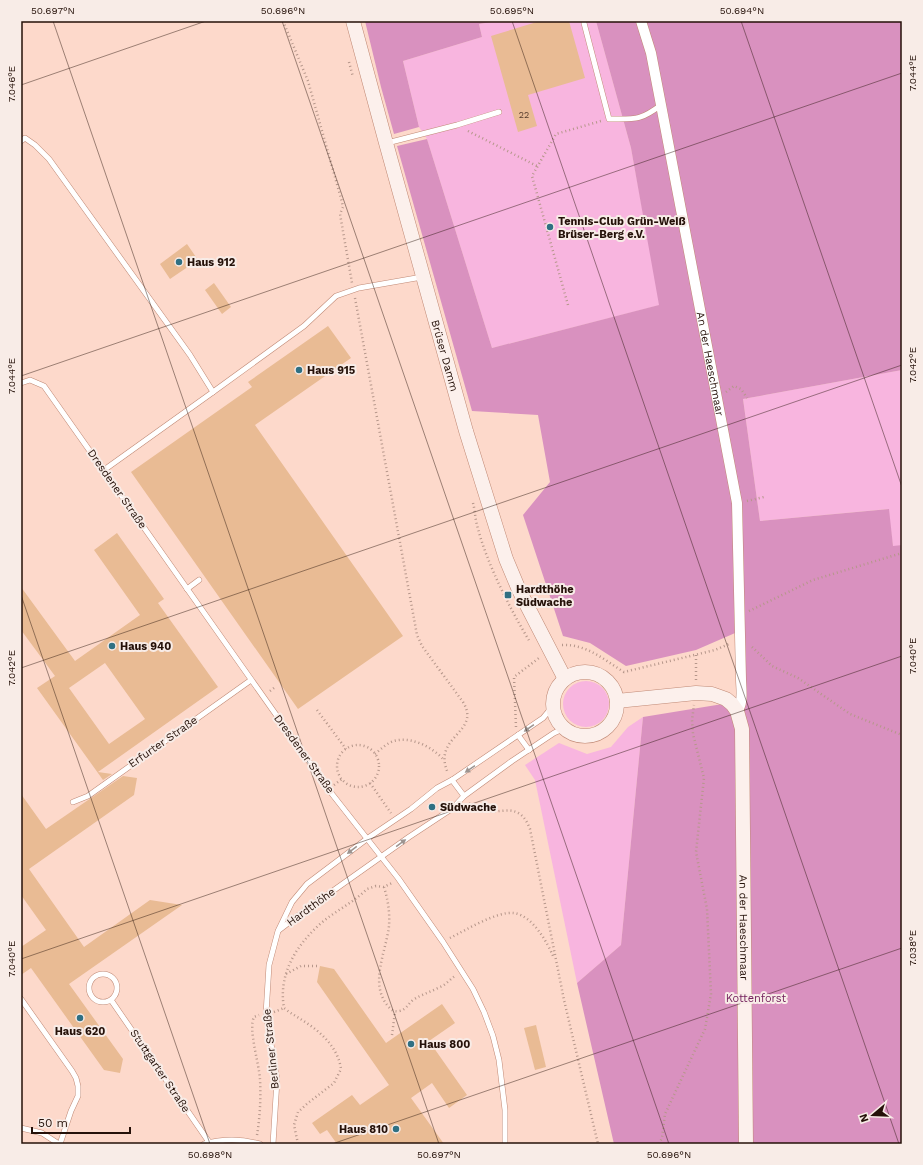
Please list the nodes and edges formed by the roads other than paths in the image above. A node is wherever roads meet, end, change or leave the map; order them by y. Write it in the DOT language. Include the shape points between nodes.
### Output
graph roads {
  1 [pos="353,21"];
  2 [pos="640,21"];
  3 [pos="584,23"];
  4 [pos="661,105"];
  5 [pos="500,112"];
  6 [pos="21,141"];
  7 [pos="386,143"];
  8 [pos="423,276"];
  9 [pos="21,383"];
  10 [pos="213,392"];
  11 [pos="104,470"];
  12 [pos="200,580"];
  13 [pos="187,589"];
  14 [pos="565,679"];
  15 [pos="251,680"];
  16 [pos="617,701"];
  17 [pos="553,706"];
  18 [pos="738,711"];
  19 [pos="565,728"];
  20 [pos="518,735"];
  21 [pos="529,750"];
  22 [pos="452,780"];
  23 [pos="464,796"];
  24 [pos="73,802"];
  25 [pos="368,838"];
  26 [pos="382,857"];
  27 [pos="278,931"];
  28 [pos="21,999"];
  29 [pos="111,1000"];
  30 [pos="21,1128"];
  31 [pos="51,1142"];
  32 [pos="206,1143"];
  33 [pos="258,1143"];
  34 [pos="60,1144"];
  35 [pos="274,1144"];
  36 [pos="504,1144"];
  37 [pos="746,1144"];
  1 -- 7 [label="street, Brüser Damm"];
  2 -- 4 [label="street, An der Haeschmaar"];
  3 -- 4 [label="lane" via="609,119 636,119"];
  4 -- 18 [label="street, An der Haeschmaar" via="737,503 741,615 741,702"];
  5 -- 7 [label="lane"];
  6 -- 10 [label="lane" via="25,138 36,145 49,159 190,355"];
  7 -- 8 [label="street, Brüser Damm"];
  8 -- 10 [label="lane" via="336,296 304,326"];
  8 -- 14 [label="street, Brüser Damm" via="466,431 506,559 519,590"];
  9 -- 11 [label="lane, Dresdener Straße" via="30,380 44,386"];
  10 -- 11 [label="lane"];
  11 -- 13 [label="lane, Dresdener Straße"];
  12 -- 13 [label="lane"];
  13 -- 15 [label="lane, Dresdener Straße"];
  14 -- 16 [label="street" via="575,673 598,674 608,681"];
  14 -- 17 [label="street" via="558,686"];
  15 -- 24 [label="lane, Erfurter Straße" via="88,796"];
  15 -- 25 [label="lane, Dresdener Straße" via="332,794"];
  16 -- 18 [label="street" via="696,693 712,694 720,696"];
  16 -- 19 [label="street" via="613,719 608,727 600,732 582,736"];
  17 -- 19 [label="street" via="557,718"];
  17 -- 20 [label="lane, Hardthöhe, one-way" via="543,718"];
  18 -- 37 [label="street, An der Haeschmaar" via="742,729"];
  19 -- 21 [label="lane, Hardthöhe"];
  20 -- 21 [label="lane"];
  20 -- 22 [label="lane, Hardthöhe, one-way"];
  21 -- 23 [label="lane, Hardthöhe"];
  22 -- 23 [label="lane"];
  22 -- 25 [label="lane, Hardthöhe"];
  26 -- 23 [label="lane, Hardthöhe, one-way" via="453,808"];
  25 -- 26 [label="lane, Dresdener Straße"];
  25 -- 27 [label="lane, Hardthöhe, one-way" via="307,884 292,902"];
  26 -- 27 [label="lane, Hardthöhe"];
  26 -- 36 [label="lane, Dresdener Straße" via="443,942 482,1006 494,1036 499,1060 505,1110"];
  27 -- 35 [label="lane, Berliner Straße" via="269,965 266,1014 277,1080"];
  28 -- 34 [label="lane" via="72,1071 78,1086 78,1096"];
  29 -- 29 [label="lane" via="117,987 113,978 103,974 93,978 89,987 91,996 102,1002"];
  29 -- 32 [label="lane, Stuttgarter Straße"];
  30 -- 31 [label="lane" via="42,1134"];
  31 -- 34 [label="lane"];
  32 -- 33 [label="lane, Stuttgarter Straße" via="245,1140"];
}
